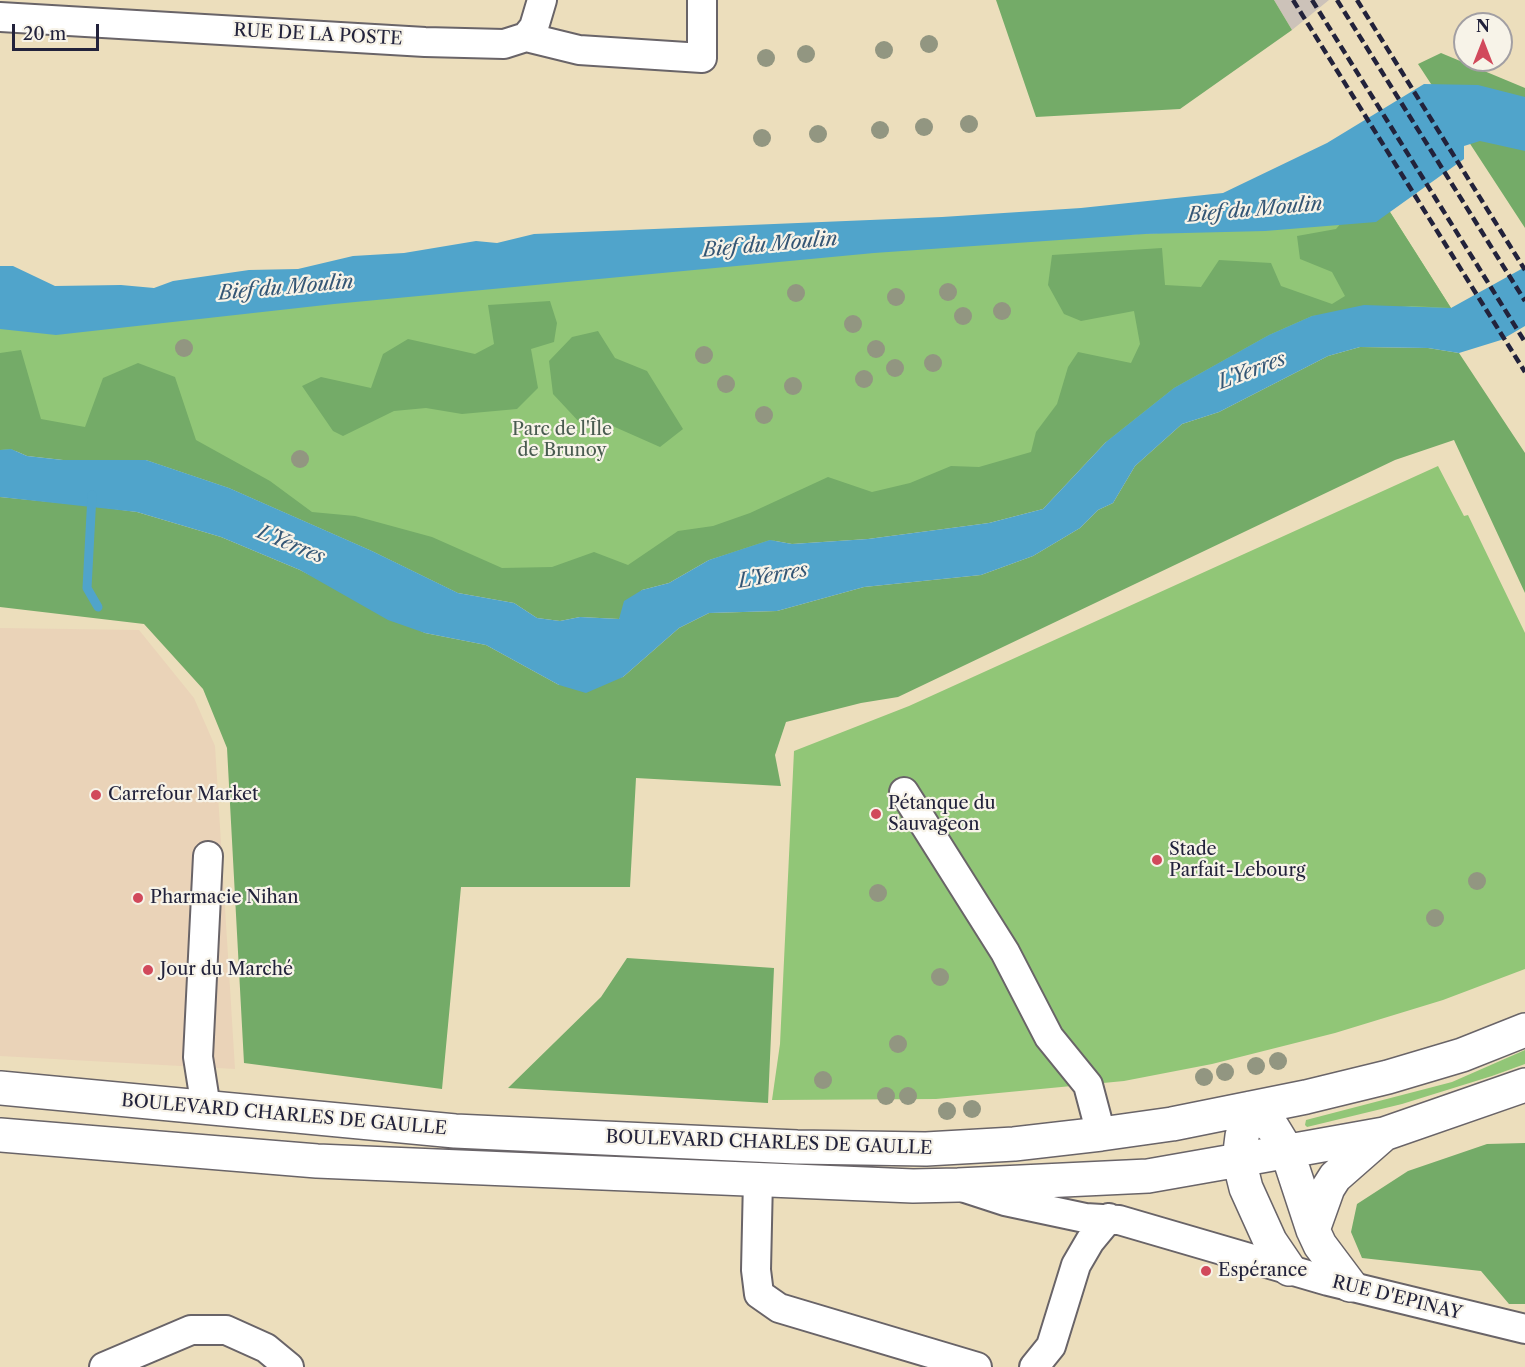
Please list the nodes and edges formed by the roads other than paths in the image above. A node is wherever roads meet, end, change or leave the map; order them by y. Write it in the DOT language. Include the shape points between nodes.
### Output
graph roads {
  1 [pos="542,0"];
  2 [pos="702,0"];
  3 [pos="0,17"];
  4 [pos="526,37"];
  5 [pos="904,792"];
  6 [pos="208,856"];
  7 [pos="1525,1030"];
  8 [pos="1525,1085"];
  9 [pos="0,1088"];
  10 [pos="206,1108"];
  11 [pos="1251,1108"];
  12 [pos="1101,1134"];
  13 [pos="1384,1134"];
  14 [pos="0,1135"];
  15 [pos="1287,1150"];
  16 [pos="1239,1160"];
  17 [pos="758,1179"];
  18 [pos="958,1185"];
  19 [pos="1109,1218"];
  20 [pos="1313,1230"];
  21 [pos="1290,1269"];
  22 [pos="1350,1285"];
  23 [pos="1525,1329"];
  24 [pos="104,1367"];
  25 [pos="289,1367"];
  26 [pos="977,1367"];
  27 [pos="1034,1367"];
  1 -- 4 [label="street" via="534,27"];
  2 -- 4 [label="street, RUE DE LA POSTE" via="702,58 579,50"];
  3 -- 4 [label="street, RUE DE LA POSTE" via="425,42 504,44"];
  5 -- 12 [label="street" via="1005,952 1049,1037 1088,1085"];
  6 -- 10 [label="street" via="198,1057"];
  7 -- 11 [label="main road, BOULEVARD CHARLES DE GAULLE" via="1462,1055 1388,1077"];
  8 -- 13 [label="main road, BOULEVARD CHARLES DE GAULLE"];
  9 -- 10 [label="main road, BOULEVARD CHARLES DE GAULLE"];
  10 -- 12 [label="main road, BOULEVARD CHARLES DE GAULLE" via="455,1131 797,1147 960,1147"];
  11 -- 12 [label="main road, BOULEVARD CHARLES DE GAULLE"];
  11 -- 15 [label="main road" via="1273,1128"];
  11 -- 16 [label="main road"];
  13 -- 15 [label="main road, BOULEVARD CHARLES DE GAULLE"];
  13 -- 20 [label="main road" via="1335,1177"];
  14 -- 17 [label="main road, BOULEVARD CHARLES DE GAULLE" via="317,1161"];
  15 -- 16 [label="main road, BOULEVARD CHARLES DE GAULLE"];
  15 -- 20 [label="main road"];
  16 -- 18 [label="main road, BOULEVARD CHARLES DE GAULLE" via="1148,1176"];
  16 -- 21 [label="main road" via="1246,1188 1270,1241"];
  17 -- 18 [label="main road, BOULEVARD CHARLES DE GAULLE"];
  17 -- 26 [label="street" via="759,1294 779,1308"];
  18 -- 19 [label="street, RUE D'EPINAY" via="1005,1201 1085,1218"];
  19 -- 21 [label="street, RUE D'EPINAY"];
  19 -- 27 [label="street" via="1076,1265 1051,1346"];
  20 -- 22 [label="main road"];
  21 -- 22 [label="street, RUE D'EPINAY"];
  22 -- 23 [label="street, RUE D'EPINAY"];
  24 -- 25 [label="street" via="190,1330 226,1330 266,1348"];
}
